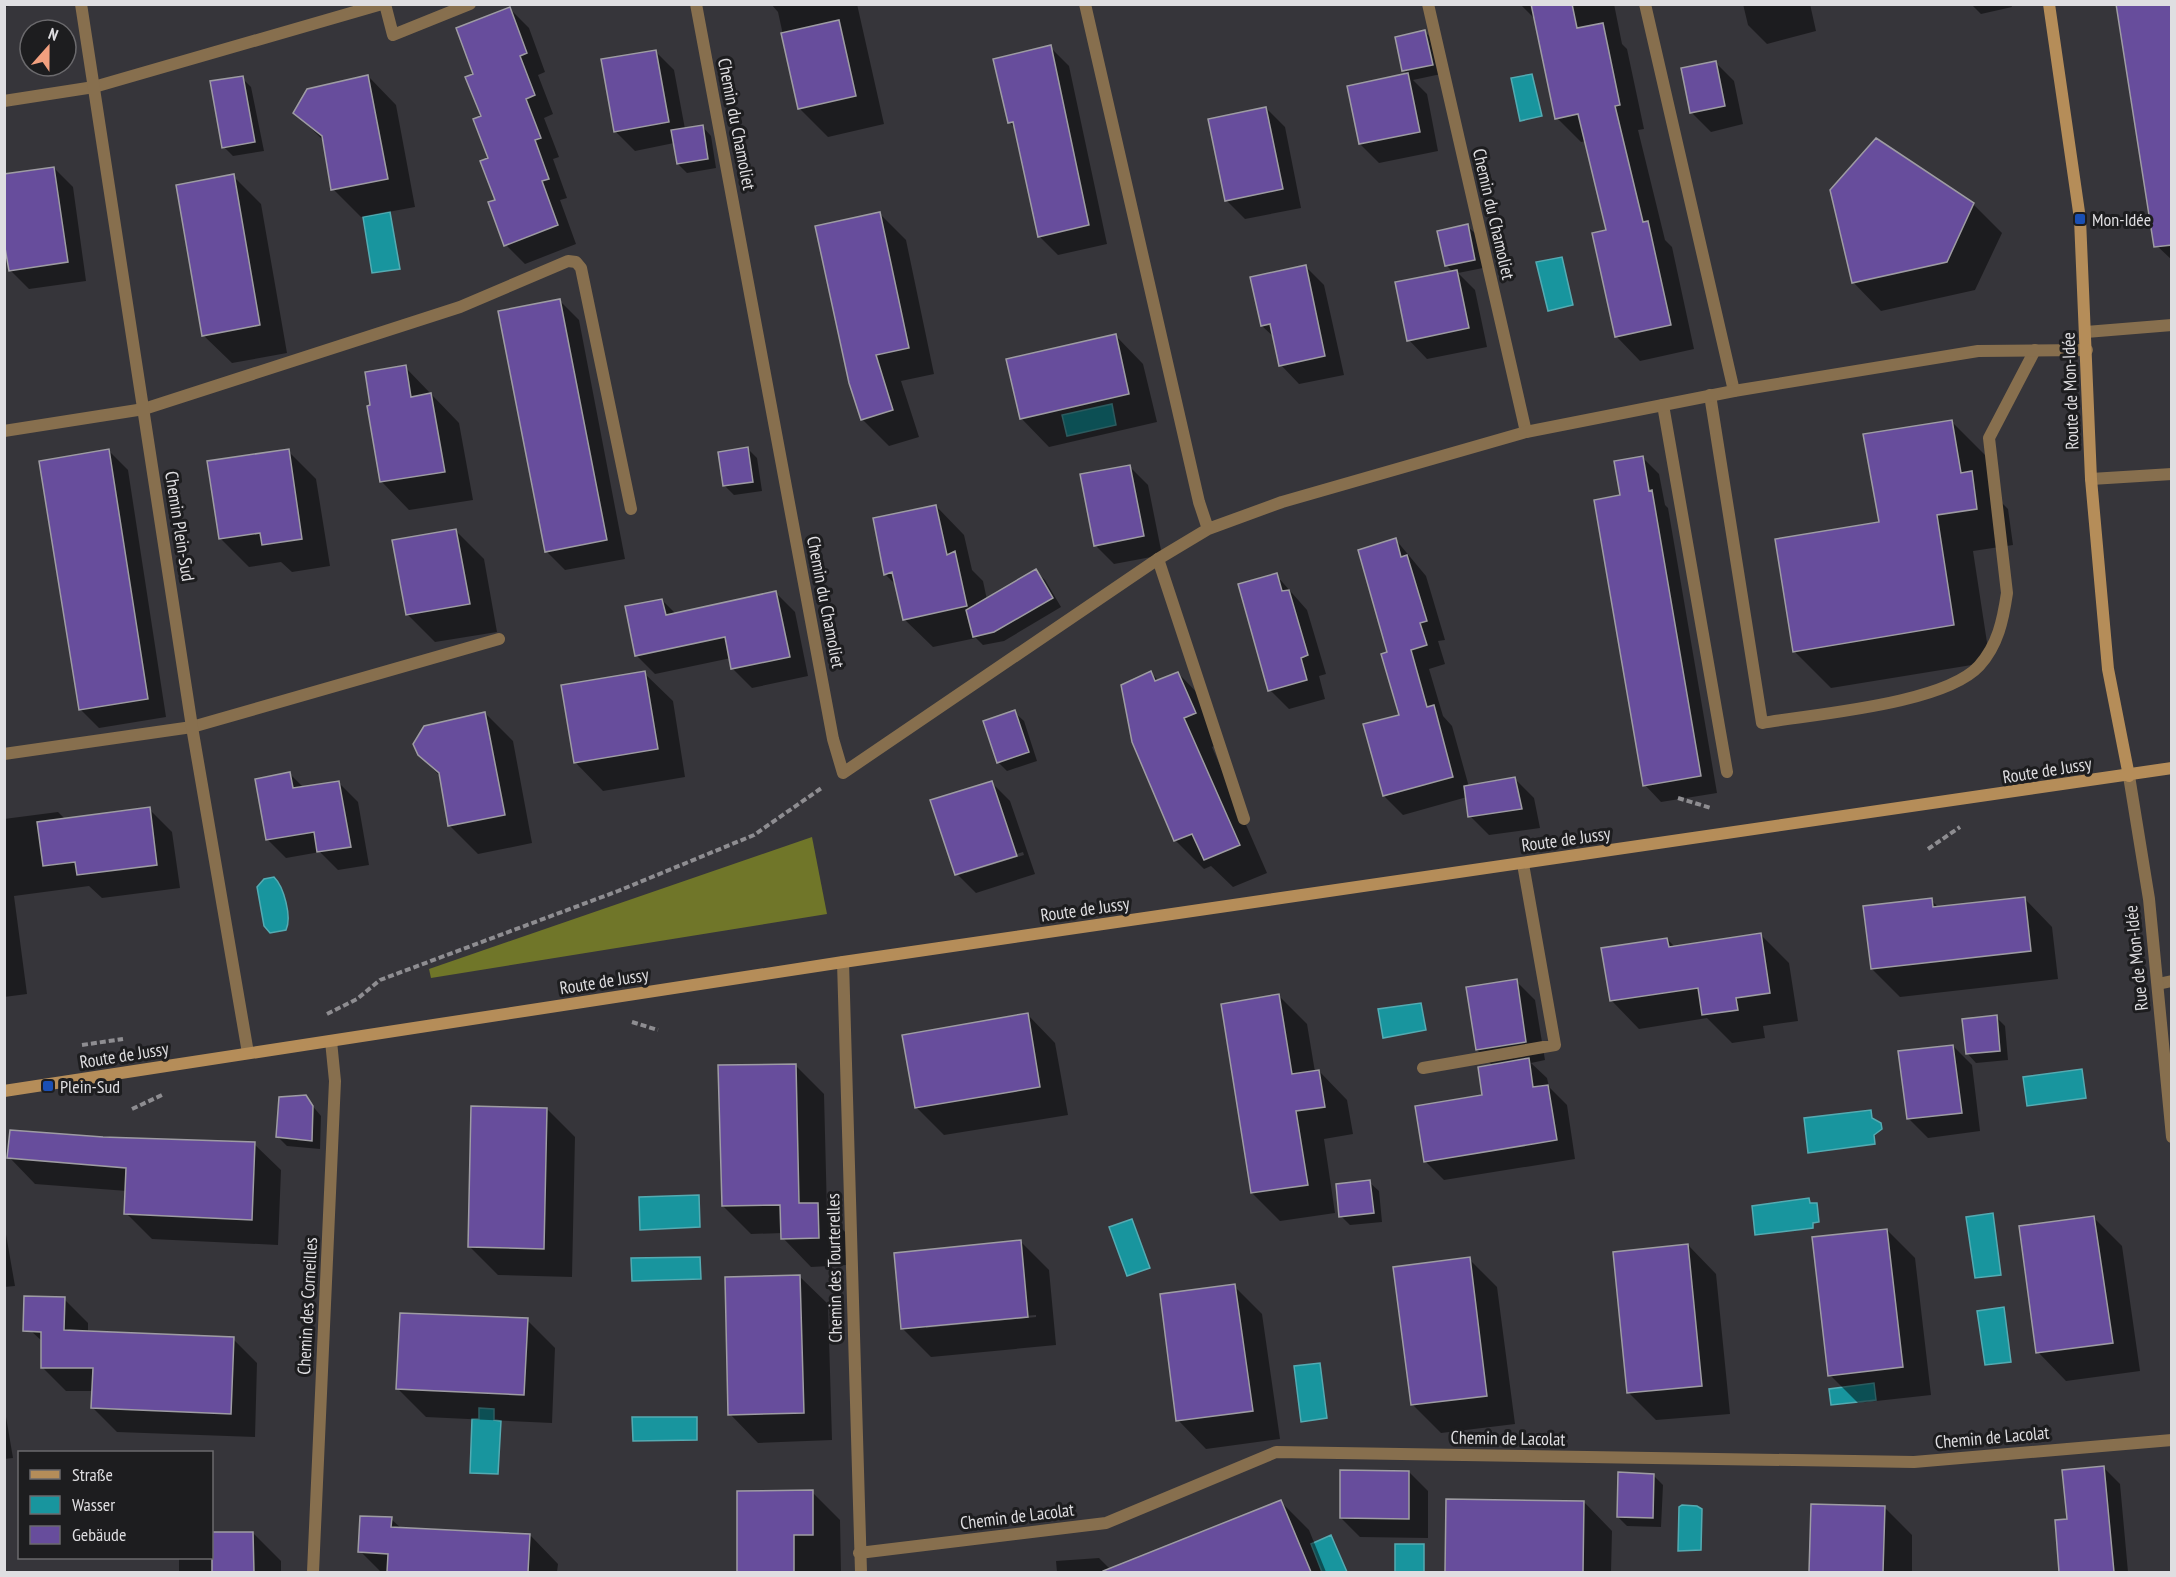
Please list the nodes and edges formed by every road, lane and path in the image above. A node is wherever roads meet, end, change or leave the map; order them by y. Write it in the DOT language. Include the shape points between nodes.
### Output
graph roads {
  1 [pos="81,4"];
  2 [pos="384,4"];
  3 [pos="470,4"];
  4 [pos="696,4"];
  5 [pos="1085,4"];
  6 [pos="1428,4"];
  7 [pos="1645,4"];
  8 [pos="2049,4"];
  9 [pos="94,87"];
  10 [pos="4,101"];
  11 [pos="2172,325"];
  12 [pos="2086,332"];
  13 [pos="2035,350"];
  14 [pos="2087,350"];
  15 [pos="1734,391"];
  16 [pos="1710,395"];
  17 [pos="1663,405"];
  18 [pos="144,409"];
  19 [pos="4,431"];
  20 [pos="1526,432"];
  21 [pos="2172,474"];
  22 [pos="2091,479"];
  23 [pos="632,509"];
  24 [pos="1209,529"];
  25 [pos="1158,559"];
  26 [pos="499,639"];
  27 [pos="192,727"];
  28 [pos="4,754"];
  29 [pos="2172,768"];
  30 [pos="843,772"];
  31 [pos="1727,772"];
  32 [pos="2129,776"];
  33 [pos="1245,819"];
  34 [pos="1523,864"];
  35 [pos="843,962"];
  36 [pos="2172,981"];
  37 [pos="2158,984"];
  38 [pos="357,999"];
  39 [pos="123,1039"];
  40 [pos="331,1041"];
  41 [pos="82,1045"];
  42 [pos="248,1053"];
  43 [pos="1423,1068"];
  44 [pos="4,1091"];
  45 [pos="2172,1137"];
  46 [pos="2172,1440"];
  47 [pos="859,1553"];
  48 [pos="313,1572"];
  49 [pos="861,1572"];
  1 -- 9 [label="street, Chemin Plein-Sud"];
  2 -- 3 [label="street" via="393,34"];
  2 -- 9 [label="street"];
  4 -- 30 [label="street, Chemin du Chamoliet" via="833,739"];
  5 -- 24 [label="street" via="1199,502"];
  6 -- 20 [label="street, Chemin du Chamoliet"];
  7 -- 15 [label="street"];
  8 -- 12 [label="main road, Route de Mon-Idée" via="2080,219"];
  9 -- 10 [label="street"];
  9 -- 18 [label="street, Chemin Plein-Sud"];
  11 -- 12 [label="street"];
  12 -- 14 [label="main road, Route de Mon-Idée"];
  13 -- 14 [label="street"];
  13 -- 15 [label="street" via="1978,351"];
  13 -- 16 [label="street" via="1989,438 2007,594 1993,647 1978,667 1954,682 1918,696 1762,723"];
  14 -- 22 [label="main road, Route de Mon-Idée"];
  15 -- 16 [label="street"];
  16 -- 17 [label="street"];
  17 -- 20 [label="street"];
  17 -- 31 [label="street"];
  18 -- 19 [label="street"];
  18 -- 23 [label="street" via="460,307 568,261 576,262 581,268"];
  18 -- 27 [label="street, Chemin Plein-Sud"];
  20 -- 24 [label="street" via="1282,502"];
  21 -- 22 [label="street"];
  22 -- 32 [label="main road, Route de Mon-Idée" via="2108,669"];
  24 -- 25 [label="street"];
  25 -- 30 [label="street"];
  25 -- 33 [label="street"];
  26 -- 27 [label="street"];
  27 -- 28 [label="street"];
  27 -- 42 [label="street, Chemin Plein-Sud"];
  29 -- 32 [label="main road, Route de Jussy"];
  30 -- 38 [label="path" via="754,835 618,891 380,980"];
  32 -- 34 [label="main road, Route de Jussy"];
  32 -- 37 [label="street, Rue de Mon-Idée"];
  34 -- 35 [label="main road, Route de Jussy"];
  34 -- 43 [label="street" via="1555,1045"];
  35 -- 40 [label="main road, Route de Jussy"];
  35 -- 47 [label="street, Chemin des Tourterelles"];
  36 -- 37 [label="street"];
  37 -- 45 [label="street, Rue de Mon-Idée"];
  39 -- 41 [label="path"];
  40 -- 42 [label="main road, Route de Jussy"];
  40 -- 48 [label="street, Chemin des Corneilles" via="335,1081"];
  42 -- 44 [label="main road, Route de Jussy"];
  46 -- 47 [label="street, Chemin de Lacolat" via="1914,1462 1276,1452 1106,1523"];
  47 -- 49 [label="street, Chemin des Tourterelles"];
}
